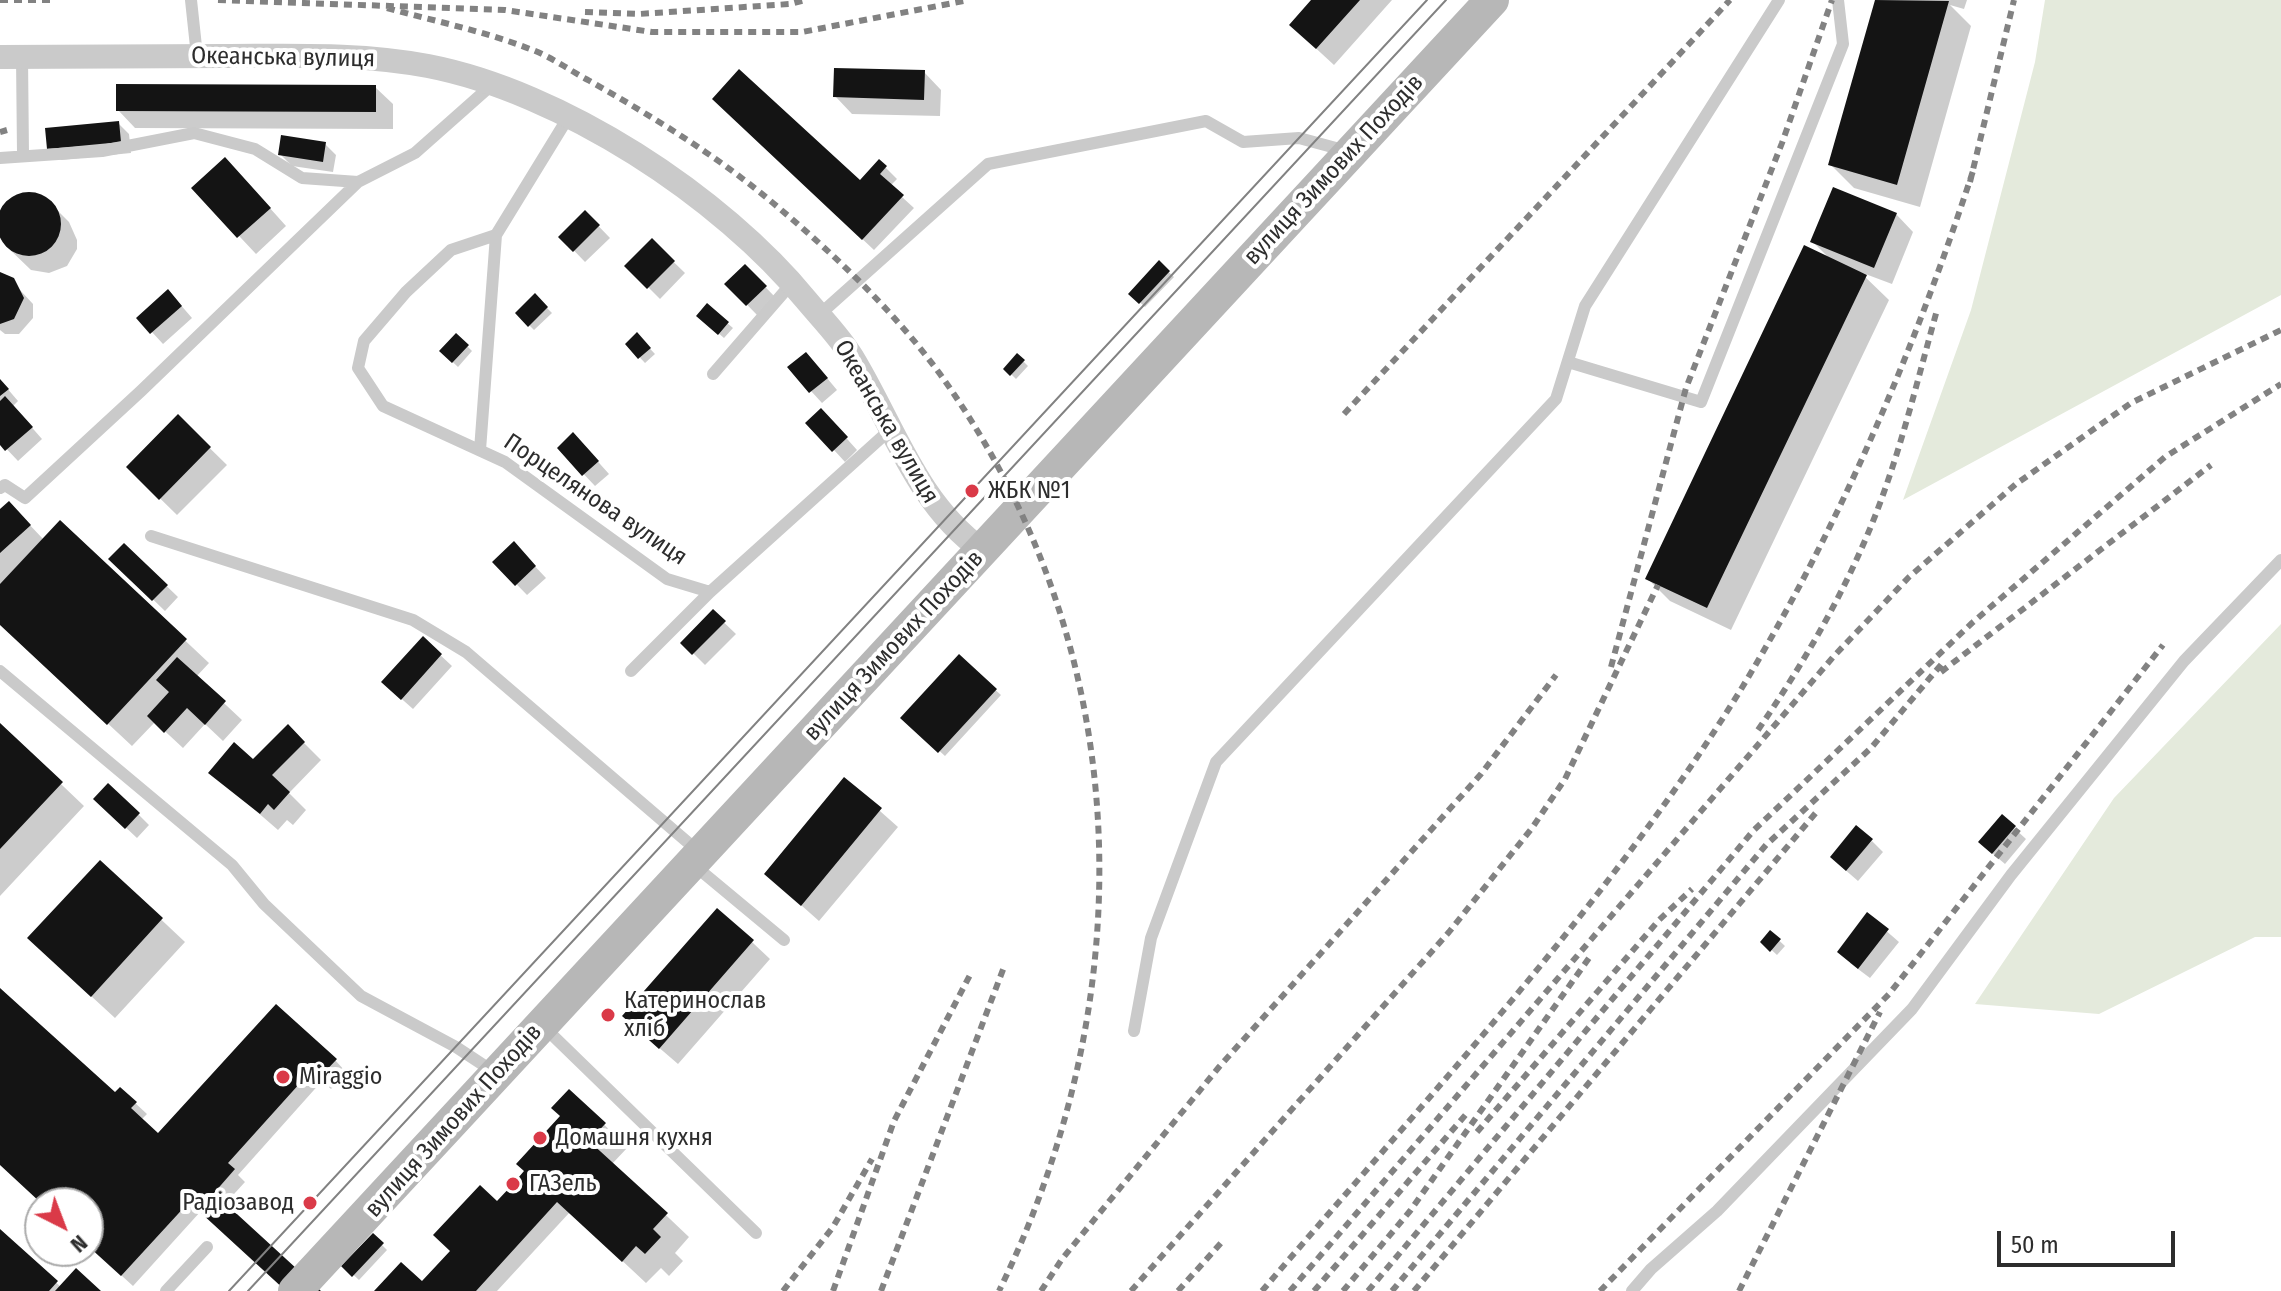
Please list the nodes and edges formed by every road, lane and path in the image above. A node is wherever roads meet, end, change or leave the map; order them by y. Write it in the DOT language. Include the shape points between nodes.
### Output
graph roads {
  1 [pos="191,0"];
  2 [pos="1492,0"];
  3 [pos="1779,0"];
  4 [pos="1838,0"];
  5 [pos="197,56"];
  6 [pos="11,57"];
  7 [pos="494,83"];
  8 [pos="569,116"];
  9 [pos="1351,152"];
  10 [pos="23,154"];
  11 [pos="0,158"];
  12 [pos="358,182"];
  13 [pos="496,235"];
  14 [pos="792,283"];
  15 [pos="819,315"];
  16 [pos="1568,362"];
  17 [pos="713,374"];
  18 [pos="892,428"];
  19 [pos="480,450"];
  20 [pos="0,488"];
  21 [pos="151,536"];
  22 [pos="982,550"];
  23 [pos="2281,560"];
  24 [pos="710,592"];
  25 [pos="0,671"];
  26 [pos="631,671"];
  27 [pos="697,859"];
  28 [pos="784,940"];
  29 [pos="542,1024"];
  30 [pos="1134,1031"];
  31 [pos="496,1073"];
  32 [pos="756,1233"];
  33 [pos="207,1247"];
  34 [pos="166,1291"];
  35 [pos="295,1291"];
  36 [pos="1632,1291"];
  1 -- 5 [label="lane"];
  2 -- 9 [label="main road, вулиця Зимових Походів"];
  3 -- 16 [label="lane" via="1585,306"];
  4 -- 16 [label="lane" via="1843,44 1701,402"];
  5 -- 6 [label="street, Океанська вулиця"];
  5 -- 7 [label="street, Океанська вулиця" via="352,56 428,66"];
  6 -- 10 [label="lane"];
  7 -- 8 [label="street, Океанська вулиця"];
  7 -- 12 [label="lane" via="415,153"];
  8 -- 13 [label="lane"];
  8 -- 14 [label="street, Океанська вулиця" via="668,175 732,224"];
  9 -- 15 [label="lane" via="1299,138 1243,142 1206,121 988,164"];
  9 -- 22 [label="main road, вулиця Зимових Походів"];
  10 -- 11 [label="lane"];
  10 -- 12 [label="lane" via="102,151 194,133 255,149 302,178"];
  12 -- 20 [label="lane" via="25,498 5,485"];
  13 -- 19 [label="lane, Порцелянова вулиця"];
  13 -- 19 [label="lane" via="451,250 406,292 364,341 358,368 383,406"];
  14 -- 15 [label="street, Океанська вулиця"];
  14 -- 17 [label="lane"];
  15 -- 18 [label="street, Океанська вулиця" via="851,354"];
  16 -- 30 [label="lane" via="1556,399 1216,762 1151,938"];
  18 -- 22 [label="street, Океанська вулиця" via="935,508"];
  18 -- 24 [label="lane"];
  19 -- 24 [label="lane, Порцелянова вулиця" via="505,462 667,579"];
  21 -- 27 [label="lane" via="413,620 466,652"];
  22 -- 27 [label="main road, вулиця Зимових Походів"];
  23 -- 36 [label="lane" via="2184,661 2011,875 1912,1009"];
  24 -- 26 [label="lane"];
  25 -- 31 [label="lane" via="232,865 264,904 361,996"];
  27 -- 28 [label="lane"];
  27 -- 29 [label="main road, вулиця Зимових Походів"];
  29 -- 31 [label="main road, вулиця Зимових Походів"];
  29 -- 32 [label="lane"];
  31 -- 35 [label="main road, вулиця Зимових Походів"];
  33 -- 34 [label="lane"];
}
